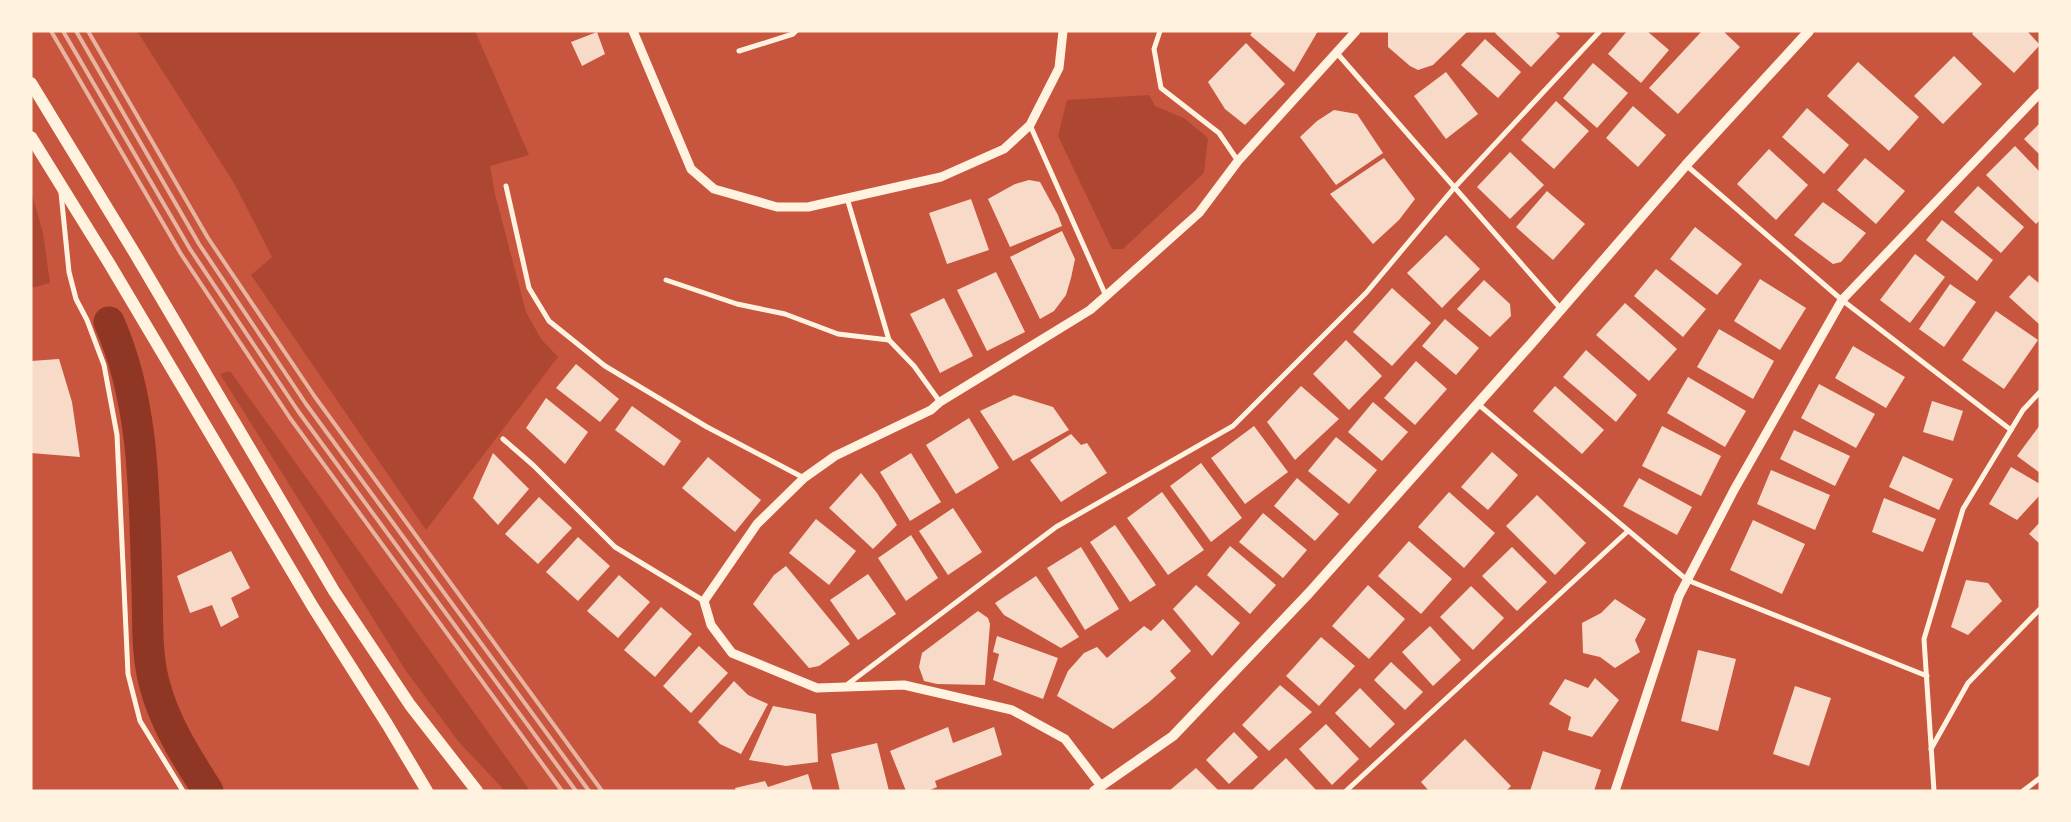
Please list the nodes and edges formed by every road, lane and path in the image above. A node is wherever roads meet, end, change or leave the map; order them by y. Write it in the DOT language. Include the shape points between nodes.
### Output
graph roads {
  1 [pos="633,31"];
  2 [pos="796,31"];
  3 [pos="1063,31"];
  4 [pos="1160,31"];
  5 [pos="1356,31"];
  6 [pos="1600,31"];
  7 [pos="1809,31"];
  8 [pos="739,51"];
  9 [pos="1336,52"];
  10 [pos="31,83"];
  11 [pos="2040,93"];
  12 [pos="1030,125"];
  13 [pos="31,137"];
  14 [pos="1238,161"];
  15 [pos="1686,165"];
  16 [pos="60,185"];
  17 [pos="506,186"];
  18 [pos="1454,188"];
  19 [pos="847,198"];
  20 [pos="666,280"];
  21 [pos="1106,296"];
  22 [pos="1842,300"];
  23 [pos="1561,309"];
  24 [pos="889,340"];
  25 [pos="2040,392"];
  26 [pos="940,402"];
  27 [pos="1477,404"];
  28 [pos="2010,430"];
  29 [pos="503,439"];
  30 [pos="804,478"];
  31 [pos="1628,531"];
  32 [pos="1687,580"];
  33 [pos="704,601"];
  34 [pos="2040,609"];
  35 [pos="1927,676"];
  36 [pos="844,687"];
  37 [pos="1931,750"];
  38 [pos="2040,778"];
  39 [pos="1098,788"];
  40 [pos="183,791"];
  41 [pos="427,791"];
  42 [pos="477,791"];
  43 [pos="1346,791"];
  44 [pos="1615,791"];
  45 [pos="1934,791"];
  46 [pos="2023,791"];
  1 -- 19 [label="street" via="691,169 714,189 777,207 808,207"];
  2 -- 8 [label="street"];
  3 -- 12 [label="street" via="1059,68"];
  4 -- 14 [label="street" via="1154,50 1161,88 1219,133"];
  5 -- 9 [label="street"];
  6 -- 18 [label="street"];
  7 -- 15 [label="main road"];
  9 -- 14 [label="street"];
  9 -- 18 [label="street"];
  10 -- 42 [label="main road" via="334,591 410,705"];
  11 -- 22 [label="street"];
  12 -- 19 [label="street" via="1004,149 941,177"];
  12 -- 21 [label="street"];
  13 -- 16 [label="main road"];
  14 -- 21 [label="street" via="1198,213"];
  15 -- 22 [label="street"];
  15 -- 23 [label="main road"];
  16 -- 40 [label="street" via="68,272 104,365 117,435 128,674 140,722"];
  16 -- 41 [label="main road"];
  17 -- 30 [label="street" via="529,288 549,321 606,366 707,427"];
  18 -- 23 [label="street"];
  18 -- 36 [label="street" via="1366,293 1233,426 1056,527"];
  19 -- 24 [label="street"];
  20 -- 24 [label="street" via="737,304 785,314 838,334"];
  21 -- 26 [label="street" via="1090,310"];
  22 -- 28 [label="street"];
  22 -- 32 [label="street"];
  23 -- 27 [label="main road"];
  24 -- 26 [label="street" via="914,366"];
  25 -- 28 [label="street"];
  26 -- 30 [label="street" via="931,410 835,456"];
  27 -- 31 [label="street"];
  27 -- 39 [label="main road" via="1309,593 1173,736"];
  28 -- 35 [label="street" via="1963,509 1924,639"];
  29 -- 33 [label="street" via="615,547"];
  30 -- 33 [label="street" via="757,524"];
  31 -- 32 [label="street"];
  31 -- 43 [label="street"];
  32 -- 35 [label="street"];
  32 -- 44 [label="street"];
  33 -- 36 [label="street" via="711,625 732,654 817,688"];
  34 -- 37 [label="street" via="1968,682"];
  35 -- 37 [label="street"];
  36 -- 39 [label="street" via="904,685 1012,710 1065,739"];
  37 -- 45 [label="street"];
  38 -- 46 [label="street"];
}
